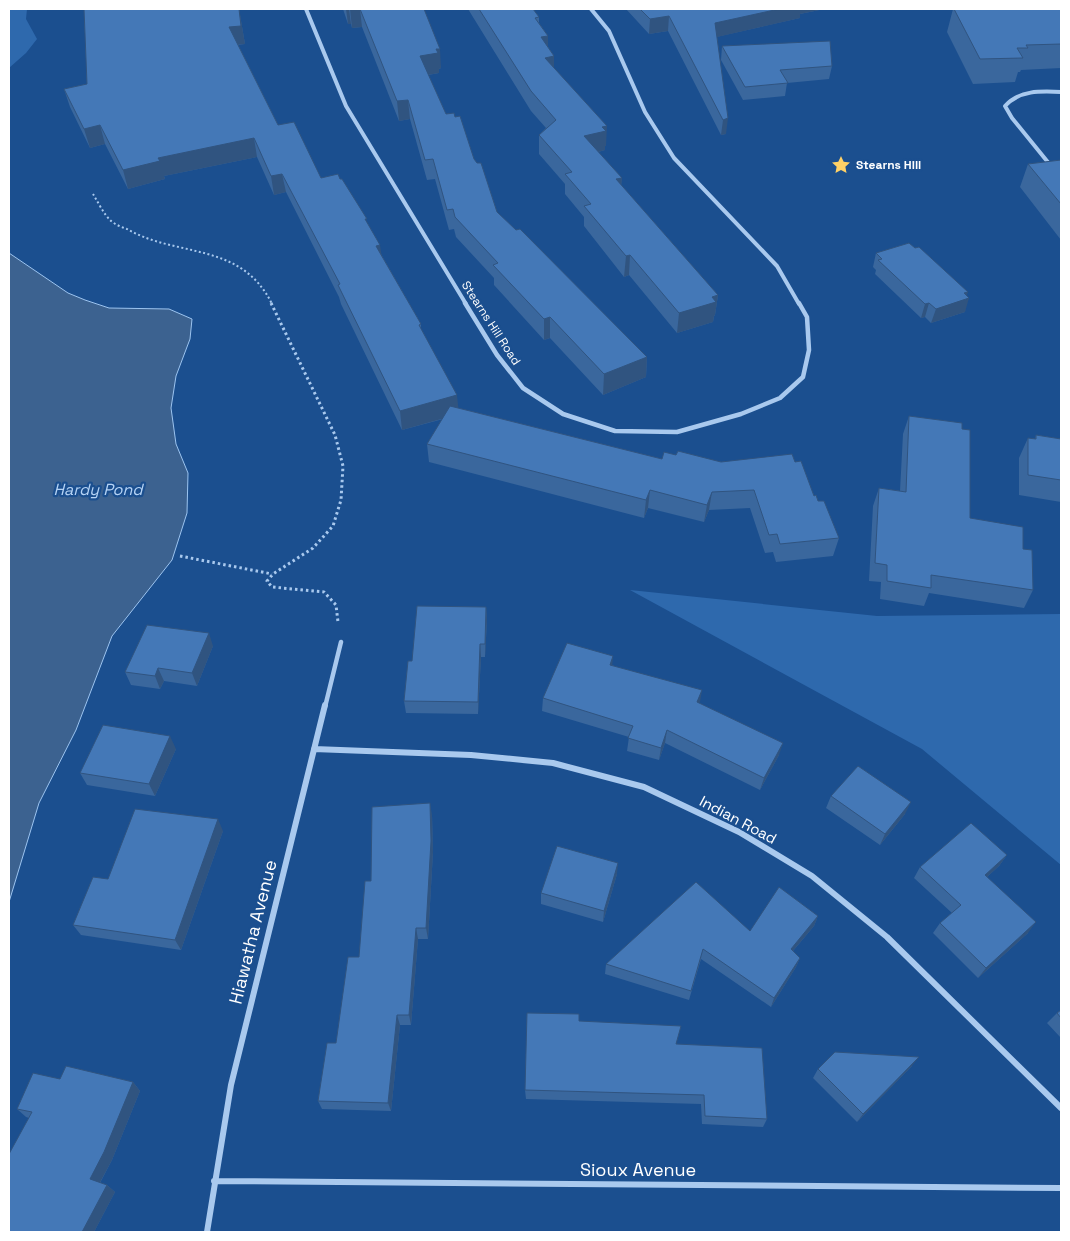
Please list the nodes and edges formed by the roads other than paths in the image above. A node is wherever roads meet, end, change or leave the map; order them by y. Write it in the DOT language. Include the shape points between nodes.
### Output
graph roads {
  1 [pos="306,9"];
  2 [pos="591,9"];
  3 [pos="1061,92"];
  4 [pos="1055,171"];
  5 [pos="341,642"];
  6 [pos="314,749"];
  7 [pos="1061,1108"];
  8 [pos="214,1181"];
  9 [pos="1061,1188"];
  10 [pos="207,1232"];
  1 -- 2 [label="street, Stearns Hill Road" via="346,106 497,355 523,388 563,414 615,431 677,432 740,414 780,398 803,377 808,350 807,317 777,266 674,158 645,112 609,31"];
  3 -- 4 [label="street" via="1026,93 1011,98 1005,106"];
  5 -- 6 [label="street, Hiawatha Avenue"];
  6 -- 7 [label="street, Indian Road" via="471,755 553,763 644,787 739,832 812,876 887,937"];
  6 -- 8 [label="street, Hiawatha Avenue" via="231,1085"];
  8 -- 9 [label="street, Sioux Avenue"];
  8 -- 10 [label="street, Hiawatha Avenue"];
}
